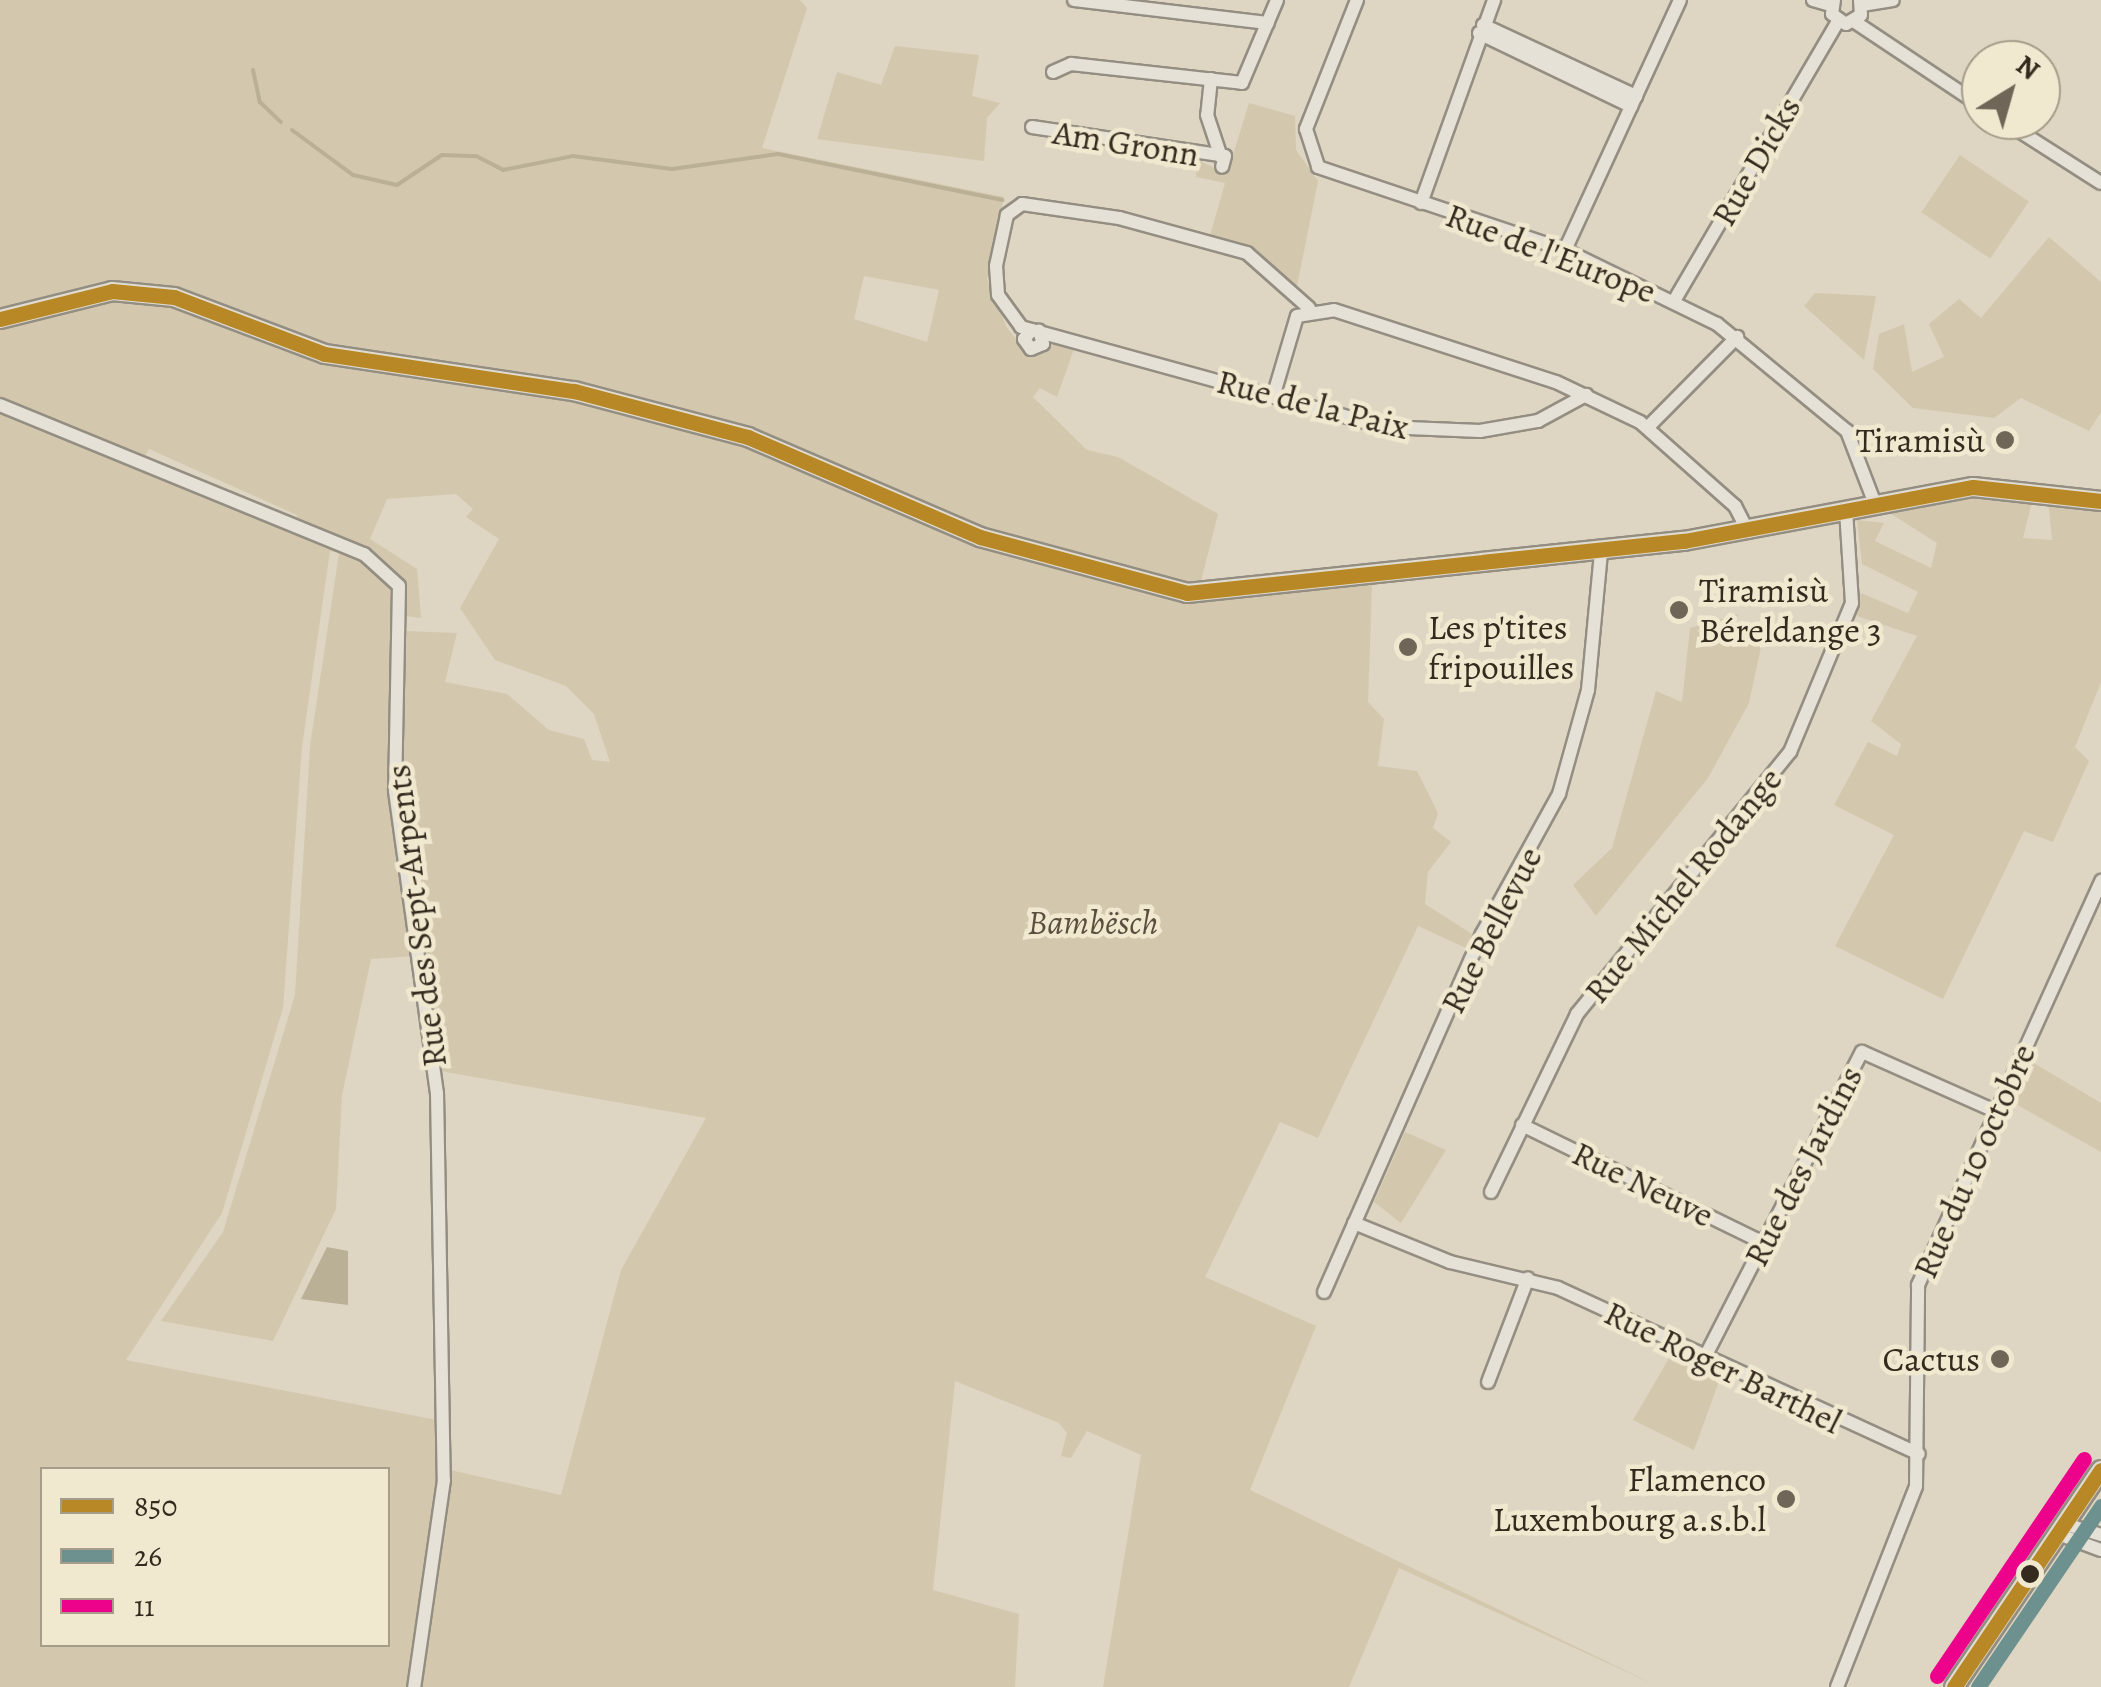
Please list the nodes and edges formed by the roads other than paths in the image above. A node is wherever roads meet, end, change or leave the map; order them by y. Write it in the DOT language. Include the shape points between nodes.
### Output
graph roads {
  1 [pos="1074,0"];
  2 [pos="1277,0"];
  3 [pos="1357,0"];
  4 [pos="1494,0"];
  5 [pos="1680,0"];
  6 [pos="1813,0"];
  7 [pos="1893,0"];
  8 [pos="1832,3"];
  9 [pos="1861,3"];
  10 [pos="1838,22"];
  11 [pos="1855,22"];
  12 [pos="1268,23"];
  13 [pos="1481,29"];
  14 [pos="1054,72"];
  15 [pos="1211,80"];
  16 [pos="1961,93"];
  17 [pos="1634,101"];
  18 [pos="1032,127"];
  19 [pos="2033,140"];
  20 [pos="2101,184"];
  21 [pos="1421,203"];
  22 [pos="1565,250"];
  23 [pos="1674,301"];
  24 [pos="1309,308"];
  25 [pos="0,319"];
  26 [pos="1738,337"];
  27 [pos="1586,396"];
  28 [pos="1273,397"];
  29 [pos="0,405"];
  30 [pos="1648,427"];
  31 [pos="2101,501"];
  32 [pos="1875,504"];
  33 [pos="1846,511"];
  34 [pos="1748,532"];
  35 [pos="1600,552"];
  36 [pos="2101,881"];
  37 [pos="1995,1111"];
  38 [pos="1522,1125"];
  39 [pos="1491,1192"];
  40 [pos="1354,1224"];
  41 [pos="1764,1244"];
  42 [pos="1528,1278"];
  43 [pos="1324,1292"];
  44 [pos="1705,1358"];
  45 [pos="1488,1382"];
  46 [pos="1919,1454"];
  47 [pos="2101,1470"];
  48 [pos="2058,1534"];
  49 [pos="2101,1535"];
  50 [pos="2101,1550"];
  51 [pos="414,1687"];
  52 [pos="1837,1687"];
  53 [pos="1954,1687"];
  1 -- 12 [label="street"];
  2 -- 12 [label="street, Am Gronn"];
  3 -- 21 [label="street, Rue de l'Europe" via="1313,100 1306,148 1331,174"];
  4 -- 13 [label="street"];
  5 -- 17 [label="street"];
  6 -- 8 [label="street"];
  7 -- 9 [label="street"];
  8 -- 10 [label="street"];
  9 -- 11 [label="street"];
  10 -- 11 [label="street"];
  10 -- 23 [label="street, Rue Dicks"];
  11 -- 16 [label="street"];
  12 -- 15 [label="street, Am Gronn" via="1242,83"];
  13 -- 17 [label="street"];
  13 -- 21 [label="street"];
  14 -- 15 [label="street, Am Gronn" via="1071,64"];
  15 -- 18 [label="street, Am Gronn" via="1207,115 1221,162"];
  17 -- 22 [label="street"];
  19 -- 20 [label="street"];
  21 -- 22 [label="street, Rue de l'Europe"];
  22 -- 23 [label="street, Rue de l'Europe"];
  23 -- 26 [label="street, Rue de l'Europe"];
  24 -- 27 [label="street"];
  24 -- 28 [label="street" via="1291,328"];
  24 -- 28 [label="street, Rue de la Paix" via="1247,253 1136,221 1022,204 1007,215 995,279 1012,322"];
  25 -- 35 [label="main road" via="112,291 174,297 325,354 574,391 748,437 980,537 1187,593"];
  26 -- 30 [label="street"];
  26 -- 32 [label="street, Rue de l'Europe" via="1847,431"];
  27 -- 28 [label="street, Rue de la Paix" via="1538,421 1455,433 1384,427"];
  27 -- 30 [label="street"];
  29 -- 51 [label="street, Rue des Sept-Arpents" via="364,554 399,586 395,791 437,1093 443,1443"];
  30 -- 34 [label="street" via="1735,506"];
  31 -- 32 [label="main road" via="2009,486"];
  32 -- 33 [label="main road"];
  33 -- 34 [label="main road"];
  33 -- 38 [label="street, Rue Michel Rodange" via="1852,603 1790,752 1577,1014"];
  34 -- 35 [label="main road"];
  35 -- 40 [label="street, Rue Bellevue" via="1588,690 1559,794 1482,934"];
  36 -- 37 [label="street, Rue du 10 octobre"];
  37 -- 41 [label="street, Rue des Jardins" via="1862,1052"];
  37 -- 46 [label="street, Rue du 10 octobre" via="1914,1303"];
  38 -- 39 [label="street, Rue Michel Rodange"];
  38 -- 41 [label="street, Rue Neuve"];
  40 -- 42 [label="street, Rue Roger Barthel" via="1450,1262"];
  40 -- 43 [label="street, Rue Bellevue"];
  41 -- 44 [label="street, Rue des Jardins"];
  42 -- 44 [label="street, Rue Roger Barthel"];
  42 -- 45 [label="street"];
  44 -- 46 [label="street, Rue Roger Barthel"];
  46 -- 52 [label="street, Rue du 10 octobre" via="1886,1570"];
  47 -- 48 [label="main road"];
  48 -- 49 [label="street"];
  48 -- 50 [label="street"];
  48 -- 53 [label="main road"];
}
